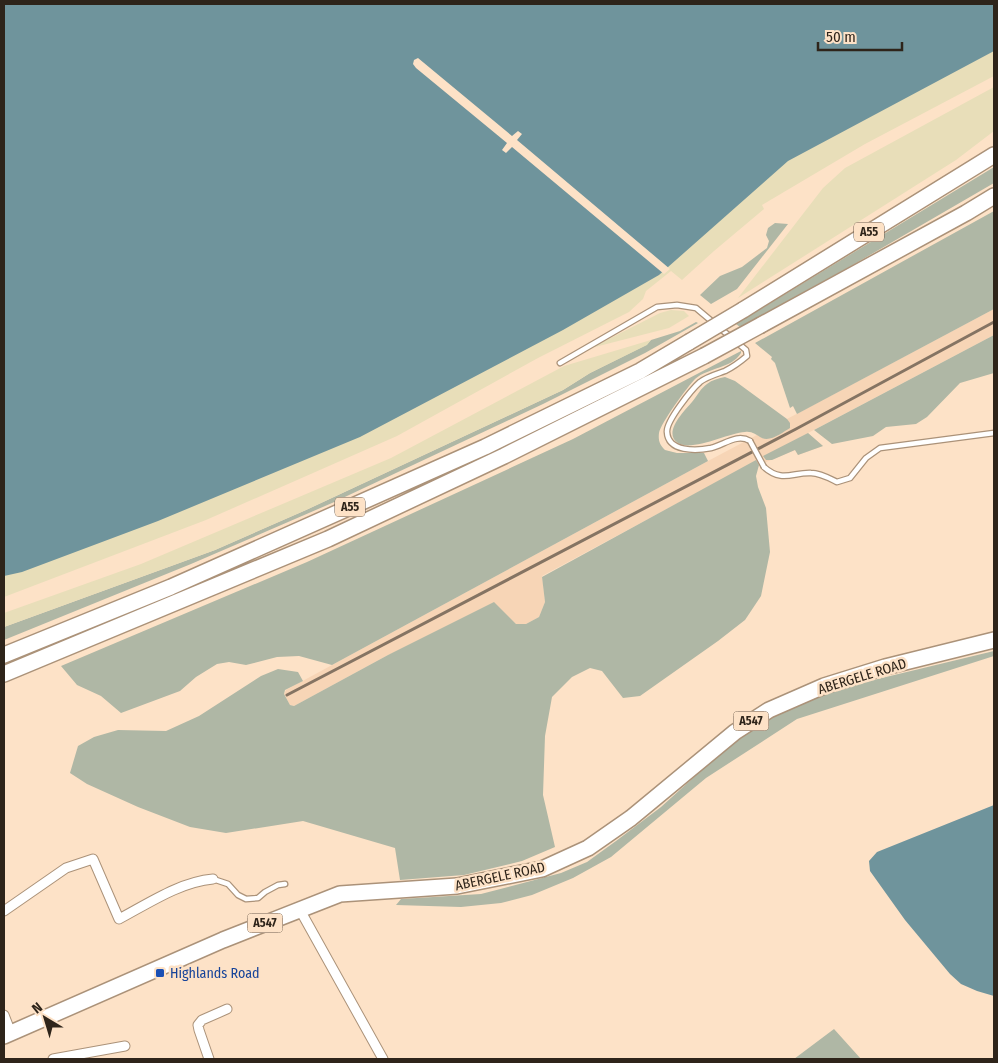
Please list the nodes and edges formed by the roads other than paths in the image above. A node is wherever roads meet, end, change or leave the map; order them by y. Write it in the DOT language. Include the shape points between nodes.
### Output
graph roads {
  1 [pos="994,155"];
  2 [pos="994,196"];
  3 [pos="560,363"];
  4 [pos="994,433"];
  5 [pos="994,640"];
  6 [pos="4,655"];
  7 [pos="4,674"];
  8 [pos="213,879"];
  9 [pos="285,884"];
  10 [pos="300,910"];
  11 [pos="4,911"];
  12 [pos="227,1009"];
  13 [pos="4,1016"];
  14 [pos="8,1035"];
  15 [pos="125,1046"];
  16 [pos="77,1057"];
  17 [pos="54,1059"];
  18 [pos="209,1059"];
  19 [pos="383,1059"];
  1 -- 6 [label="main road, A55, bridge" via="744,310 640,370 485,447 171,587"];
  2 -- 7 [label="main road, A55, bridge" via="704,356 504,456 328,539"];
  3 -- 4 [label="lane, bridge" via="657,307 677,305 696,308 746,350 747,356 737,365 699,383 672,418 667,426 667,436 672,444 682,449 711,448 732,439 745,438 769,471 794,476 810,472 838,482 850,478 866,458 880,448"];
  5 -- 10 [label="main road, ABERGELE ROAD / A547" via="885,667 824,686 769,710 735,732 631,818 588,848 542,869 457,886 340,894"];
  8 -- 9 [label="lane" via="228,884 246,899 258,898"];
  8 -- 11 [label="street" via="187,885 119,919 92,859 66,868"];
  10 -- 14 [label="main road, ABERGELE ROAD / A547" via="223,940"];
  10 -- 19 [label="street"];
  12 -- 18 [label="street" via="198,1025"];
  13 -- 14 [label="street"];
  15 -- 16 [label="street"];
  16 -- 17 [label="street"];
}
